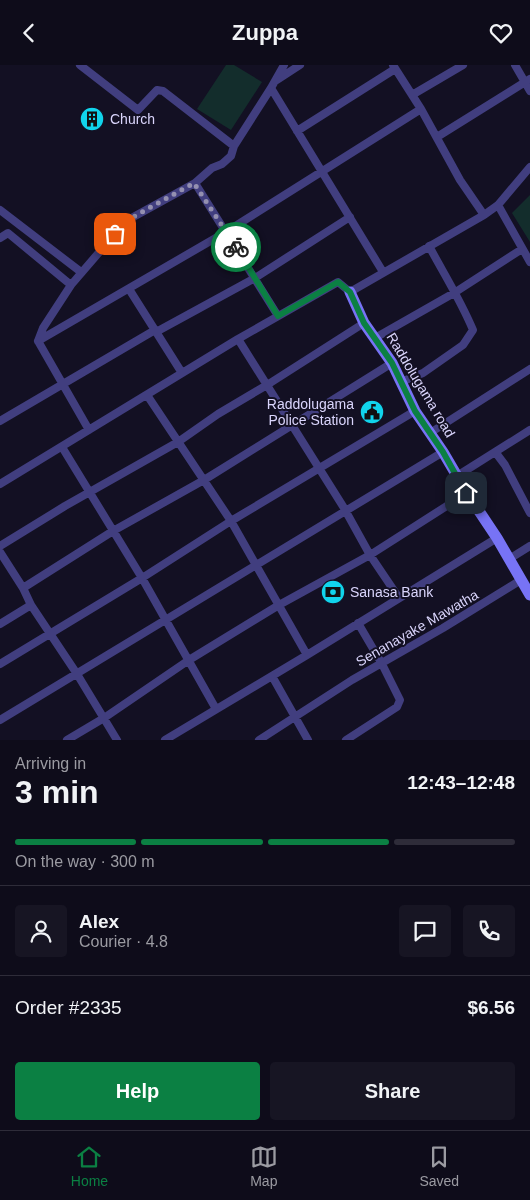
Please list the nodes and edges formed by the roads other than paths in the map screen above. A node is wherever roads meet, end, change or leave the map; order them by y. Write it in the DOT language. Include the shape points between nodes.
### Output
graph roads {
  1 [pos="284,65"];
  2 [pos="300,65"];
  3 [pos="463,65"];
  4 [pos="515,65"];
  5 [pos="84,66"];
  6 [pos="394,67"];
  7 [pos="527,81"];
  8 [pos="273,84"];
  9 [pos="530,91"];
  10 [pos="412,95"];
  11 [pos="421,109"];
  12 [pos="297,131"];
  13 [pos="437,137"];
  14 [pos="234,146"];
  15 [pos="530,167"];
  16 [pos="322,172"];
  17 [pos="194,183"];
  18 [pos="498,205"];
  19 [pos="0,210"];
  20 [pos="484,215"];
  21 [pos="350,217"];
  22 [pos="226,232"];
  23 [pos="0,238"];
  24 [pos="429,246"];
  25 [pos="522,249"];
  26 [pos="530,262"];
  27 [pos="82,272"];
  28 [pos="383,272"];
  29 [pos="255,278"];
  30 [pos="71,285"];
  31 [pos="129,289"];
  32 [pos="350,292"];
  33 [pos="454,293"];
  34 [pos="278,316"];
  35 [pos="364,323"];
  36 [pos="156,331"];
  37 [pos="376,338"];
  38 [pos="238,339"];
  39 [pos="38,341"];
  40 [pos="392,363"];
  41 [pos="530,369"];
  42 [pos="182,373"];
  43 [pos="401,383"];
  44 [pos="63,384"];
  45 [pos="267,385"];
  46 [pos="147,395"];
  47 [pos="415,411"];
  48 [pos="0,421"];
  49 [pos="292,425"];
  50 [pos="89,430"];
  51 [pos="530,430"];
  52 [pos="430,433"];
  53 [pos="178,441"];
  54 [pos="62,447"];
  55 [pos="443,452"];
  56 [pos="496,453"];
  57 [pos="318,468"];
  58 [pos="457,476"];
  59 [pos="204,480"];
  60 [pos="0,483"];
  61 [pos="89,493"];
  62 [pos="466,493"];
  63 [pos="346,511"];
  64 [pos="530,513"];
  65 [pos="231,521"];
  66 [pos="113,531"];
  67 [pos="496,538"];
  68 [pos="0,546"];
  69 [pos="530,546"];
  70 [pos="370,555"];
  71 [pos="1,557"];
  72 [pos="509,559"];
  73 [pos="256,566"];
  74 [pos="142,578"];
  75 [pos="521,580"];
  76 [pos="23,588"];
  77 [pos="530,595"];
  78 [pos="399,598"];
  79 [pos="31,605"];
  80 [pos="279,605"];
  81 [pos="166,621"];
  82 [pos="358,623"];
  83 [pos="0,624"];
  84 [pos="49,634"];
  85 [pos="307,655"];
  86 [pos="189,660"];
  87 [pos="382,663"];
  88 [pos="0,664"];
  89 [pos="77,674"];
  90 [pos="272,676"];
  91 [pos="216,709"];
  92 [pos="104,718"];
  93 [pos="295,718"];
  94 [pos="0,720"];
  95 [pos="167,739"];
  96 [pos="66,740"];
  97 [pos="117,740"];
  98 [pos="258,740"];
  99 [pos="308,740"];
  100 [pos="346,740"];
  1 -- 8 [label="street"];
  2 -- 8 [label="street"];
  3 -- 10 [label="street"];
  4 -- 7 [label="street"];
  5 -- 14 [label="street" via="138,110 157,91 163,91"];
  6 -- 10 [label="street"];
  6 -- 12 [label="street"];
  7 -- 9 [label="street"];
  7 -- 13 [label="street"];
  8 -- 12 [label="street"];
  8 -- 14 [label="street"];
  10 -- 11 [label="street"];
  11 -- 13 [label="street"];
  11 -- 16 [label="street"];
  12 -- 16 [label="street"];
  13 -- 20 [label="street"];
  14 -- 17 [label="street" via="231,157"];
  15 -- 18 [label="street"];
  16 -- 21 [label="street"];
  16 -- 22 [label="street"];
  17 -- 22 [label="street"];
  17 -- 27 [label="street" via="126,221"];
  18 -- 20 [label="street"];
  18 -- 25 [label="street"];
  19 -- 27 [label="street"];
  20 -- 24 [label="street"];
  21 -- 28 [label="street"];
  21 -- 29 [label="street"];
  22 -- 29 [label="street"];
  22 -- 31 [label="street"];
  23 -- 30 [label="street" via="8,233"];
  24 -- 28 [label="street"];
  24 -- 33 [label="street"];
  25 -- 26 [label="street"];
  25 -- 33 [label="street"];
  27 -- 30 [label="street"];
  28 -- 32 [label="street"];
  29 -- 34 [label="street"];
  29 -- 36 [label="street"];
  30 -- 39 [label="street" via="43,327"];
  31 -- 36 [label="street"];
  31 -- 39 [label="street"];
  32 -- 34 [label="street" via="338,282"];
  32 -- 35 [label="street, Raddolugama road"];
  33 -- 37 [label="street"];
  33 -- 43 [label="street" via="473,330 463,345 423,373"];
  34 -- 38 [label="street"];
  35 -- 37 [label="street, Raddolugama road"];
  35 -- 45 [label="street"];
  36 -- 42 [label="street"];
  36 -- 44 [label="street"];
  37 -- 40 [label="street, Raddolugama road"];
  38 -- 42 [label="street"];
  38 -- 45 [label="street"];
  39 -- 44 [label="street"];
  40 -- 43 [label="street, Raddolugama road"];
  40 -- 49 [label="street"];
  41 -- 52 [label="street"];
  42 -- 46 [label="street"];
  43 -- 47 [label="street, Raddolugama road"];
  44 -- 48 [label="street"];
  44 -- 50 [label="street"];
  45 -- 49 [label="street"];
  45 -- 53 [label="street"];
  46 -- 50 [label="street"];
  46 -- 53 [label="street"];
  47 -- 52 [label="street, Raddolugama road"];
  47 -- 57 [label="street"];
  49 -- 57 [label="street"];
  49 -- 59 [label="street"];
  50 -- 54 [label="street"];
  51 -- 56 [label="street"];
  52 -- 55 [label="street, Raddolugama road"];
  53 -- 59 [label="street"];
  53 -- 61 [label="street"];
  54 -- 60 [label="street"];
  54 -- 61 [label="street"];
  55 -- 58 [label="street, Raddolugama road"];
  55 -- 63 [label="street"];
  56 -- 58 [label="street"];
  56 -- 64 [label="street"];
  57 -- 63 [label="street"];
  57 -- 65 [label="street"];
  58 -- 62 [label="street, Raddolugama road"];
  59 -- 65 [label="street"];
  59 -- 66 [label="street"];
  61 -- 66 [label="street"];
  61 -- 68 [label="street"];
  62 -- 67 [label="street, Raddolugama road"];
  62 -- 70 [label="street"];
  63 -- 70 [label="street"];
  63 -- 73 [label="street"];
  65 -- 73 [label="street"];
  65 -- 74 [label="street"];
  66 -- 74 [label="street"];
  66 -- 76 [label="street"];
  67 -- 72 [label="street, Raddolugama road"];
  67 -- 78 [label="street"];
  69 -- 72 [label="street"];
  70 -- 78 [label="street"];
  70 -- 80 [label="street"];
  71 -- 76 [label="street"];
  72 -- 75 [label="street, Raddolugama road"];
  73 -- 80 [label="street"];
  73 -- 81 [label="street"];
  74 -- 81 [label="street"];
  74 -- 84 [label="street"];
  75 -- 77 [label="street, Raddolugama road"];
  75 -- 87 [label="street, Senanayake Mawatha"];
  76 -- 79 [label="street"];
  78 -- 82 [label="street"];
  79 -- 83 [label="street"];
  79 -- 84 [label="street"];
  80 -- 85 [label="street"];
  80 -- 86 [label="street"];
  81 -- 86 [label="street"];
  81 -- 89 [label="street"];
  82 -- 85 [label="street"];
  82 -- 87 [label="street"];
  84 -- 88 [label="street"];
  84 -- 89 [label="street"];
  85 -- 90 [label="street"];
  86 -- 91 [label="street"];
  86 -- 92 [label="street"];
  87 -- 93 [label="street, Senanayake Mawatha"];
  87 -- 100 [label="street" via="400,700 397,707"];
  89 -- 92 [label="street"];
  89 -- 94 [label="street"];
  90 -- 91 [label="street"];
  90 -- 93 [label="street"];
  91 -- 95 [label="street"];
  92 -- 96 [label="street"];
  92 -- 97 [label="street"];
  93 -- 98 [label="street, Senanayake Mawatha"];
  93 -- 99 [label="street"];
}
